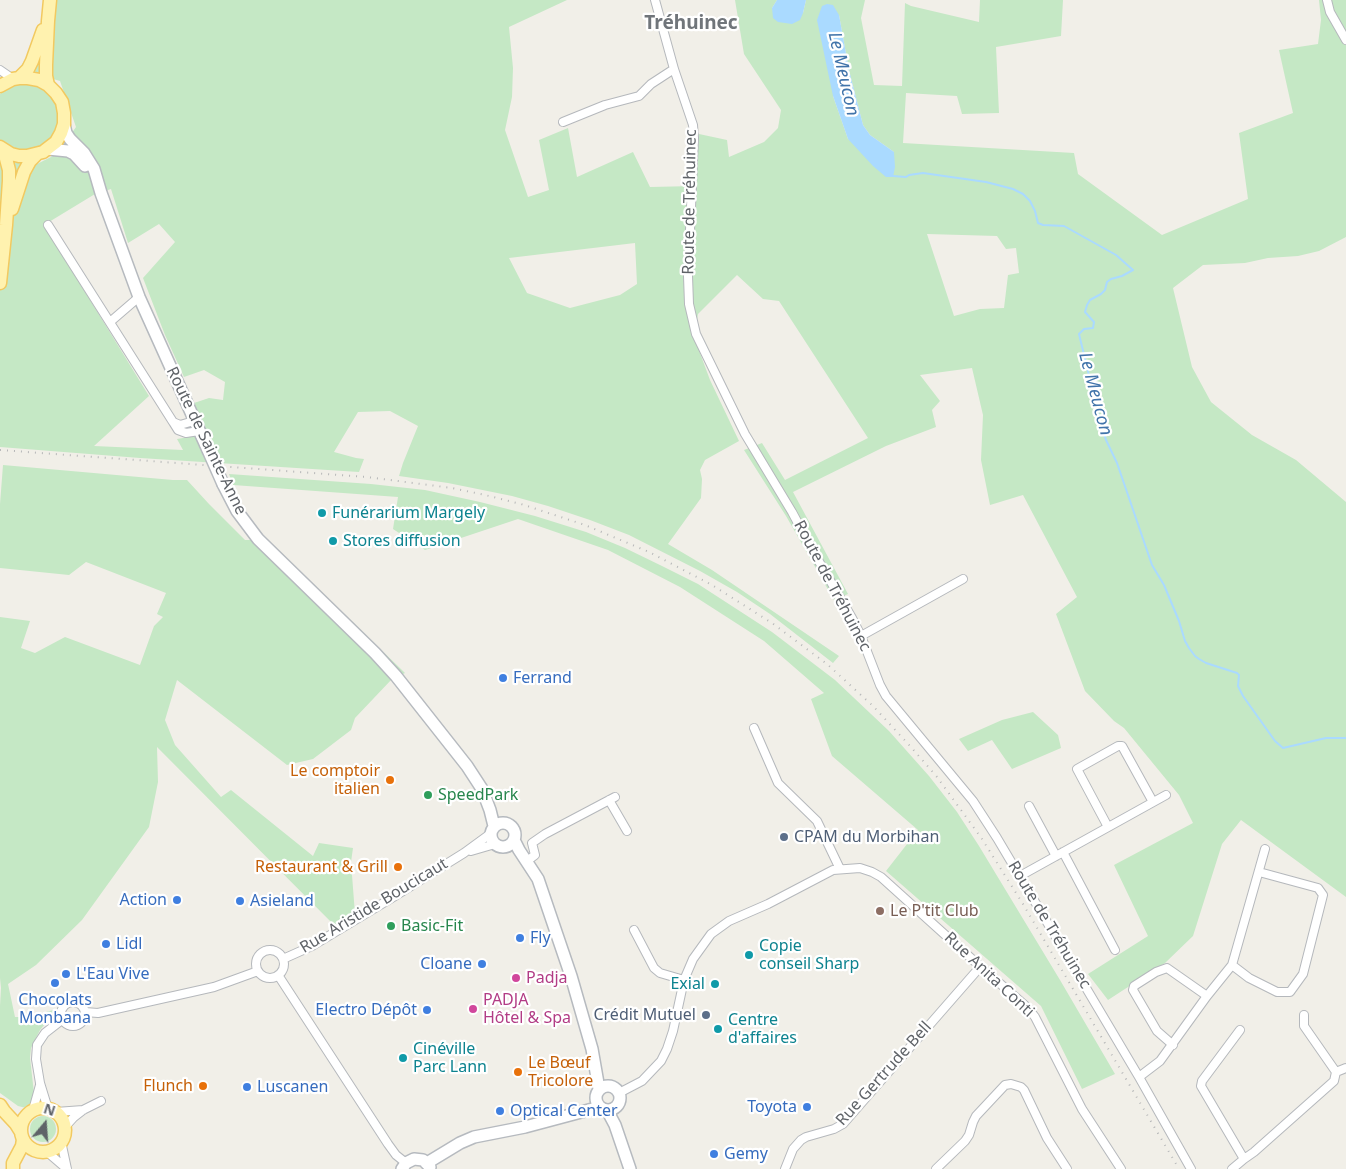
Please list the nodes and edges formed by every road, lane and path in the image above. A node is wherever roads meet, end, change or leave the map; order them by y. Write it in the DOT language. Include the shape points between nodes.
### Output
graph roads {
  1 [pos="50,0"];
  2 [pos="655,0"];
  3 [pos="1327,0"];
  4 [pos="46,25"];
  5 [pos="1346,40"];
  6 [pos="674,69"];
  7 [pos="0,70"];
  8 [pos="20,78"];
  9 [pos="48,85"];
  10 [pos="0,86"];
  11 [pos="563,122"];
  12 [pos="64,124"];
  13 [pos="2,149"];
  14 [pos="48,149"];
  15 [pos="32,155"];
  16 [pos="101,193"];
  17 [pos="6,225"];
  18 [pos="48,225"];
  19 [pos="0,284"];
  20 [pos="139,296"];
  21 [pos="110,322"];
  22 [pos="197,426"];
  23 [pos="963,579"];
  24 [pos="861,636"];
  25 [pos="754,728"];
  26 [pos="1166,795"];
  27 [pos="1153,802"];
  28 [pos="1029,806"];
  29 [pos="1108,827"];
  30 [pos="627,831"];
  31 [pos="500,836"];
  32 [pos="1265,849"];
  33 [pos="1059,854"];
  34 [pos="527,861"];
  35 [pos="840,869"];
  36 [pos="1259,872"];
  37 [pos="1020,876"];
  38 [pos="542,891"];
  39 [pos="634,930"];
  40 [pos="1115,950"];
  41 [pos="283,959"];
  42 [pos="1232,965"];
  43 [pos="980,967"];
  44 [pos="258,971"];
  45 [pos="278,975"];
  46 [pos="684,980"];
  47 [pos="1208,996"];
  48 [pos="85,1012"];
  49 [pos="1304,1015"];
  50 [pos="63,1019"];
  51 [pos="1240,1030"];
  52 [pos="1172,1046"];
  53 [pos="1346,1068"];
  54 [pos="1336,1072"];
  55 [pos="1139,1077"];
  56 [pos="40,1083"];
  57 [pos="607,1098"];
  58 [pos="101,1101"];
  59 [pos="0,1103"];
  60 [pos="52,1110"];
  61 [pos="83,1110"];
  62 [pos="30,1112"];
  63 [pos="64,1128"];
  64 [pos="22,1136"];
  65 [pos="61,1141"];
  66 [pos="41,1151"];
  67 [pos="1244,1159"];
  68 [pos="404,1166"];
  69 [pos="429,1166"];
  70 [pos="12,1169"];
  71 [pos="20,1169"];
  72 [pos="67,1169"];
  73 [pos="630,1169"];
  74 [pos="784,1169"];
  75 [pos="936,1169"];
  76 [pos="1066,1169"];
  77 [pos="1121,1169"];
  78 [pos="1191,1169"];
  79 [pos="1232,1169"];
  1 -- 4 [label="main road"];
  2 -- 6 [label="street, Route de Tréhuinec"];
  3 -- 5 [label="street"];
  4 -- 8 [label="main road" via="32,61"];
  4 -- 9 [label="main road"];
  6 -- 11 [label="street" via="639,96"];
  6 -- 24 [label="street, Route de Tréhuinec" via="693,125 688,276 689,304 696,334 744,434"];
  7 -- 8 [label="street"];
  8 -- 9 [label="main road" via="39,80"];
  8 -- 10 [label="main road"];
  9 -- 12 [label="main road" via="62,102"];
  12 -- 14 [label="main road" via="56,142"];
  12 -- 16 [label="main road, Route de Sainte-Anne" via="70,139 94,169"];
  13 -- 15 [label="main road" via="19,156"];
  13 -- 17 [label="main road" via="9,170"];
  14 -- 15 [label="main road"];
  14 -- 16 [label="main road, Route de Sainte-Anne" via="68,151 78,158"];
  15 -- 17 [label="main road"];
  16 -- 20 [label="main road, Route de Sainte-Anne"];
  17 -- 19 [label="main road"];
  18 -- 21 [label="street"];
  20 -- 21 [label="street"];
  20 -- 22 [label="main road, Route de Sainte-Anne"];
  21 -- 22 [label="street" via="173,422"];
  22 -- 31 [label="main road, Route de Sainte-Anne, bridge" via="237,511 258,539 396,676 482,783"];
  23 -- 24 [label="street"];
  24 -- 37 [label="street, Route de Tréhuinec" via="886,696 973,801"];
  25 -- 35 [label="street" via="778,783 817,821"];
  26 -- 27 [label="street"];
  27 -- 29 [label="street"];
  27 -- 29 [label="street" via="1122,746 1077,768"];
  28 -- 33 [label="street"];
  29 -- 33 [label="street"];
  30 -- 34 [label="street" via="612,798 532,843 535,855"];
  31 -- 34 [label="main road, Route de Sainte-Anne" via="519,850"];
  31 -- 38 [label="main road, Route de Sainte-Anne"];
  31 -- 41 [label="street, Rue Aristide Boucicaut" via="464,853 312,946"];
  32 -- 36 [label="street"];
  33 -- 37 [label="street"];
  33 -- 40 [label="street"];
  34 -- 38 [label="main road, Route de Sainte-Anne"];
  35 -- 43 [label="street, Rue Anita Conti" via="860,868 881,877"];
  35 -- 46 [label="street, Rue Anita Conti" via="729,921 711,934 693,959"];
  36 -- 42 [label="street"];
  36 -- 42 [label="street" via="1318,888 1323,895 1303,974 1290,992 1277,992 1248,978"];
  37 -- 55 [label="street, Route de Tréhuinec"];
  38 -- 57 [label="main road, Route de Sainte-Anne"];
  39 -- 46 [label="street" via="654,968"];
  41 -- 44 [label="street" via="275,951 264,951 256,960"];
  41 -- 45 [label="street" via="283,968"];
  42 -- 47 [label="street"];
  43 -- 74 [label="street, Rue Gertrude Bell" via="843,1124 801,1140"];
  43 -- 77 [label="street, Rue Anita Conti" via="1035,1017 1082,1110"];
  44 -- 45 [label="street" via="267,977"];
  44 -- 48 [label="street" via="214,987 98,1013"];
  45 -- 68 [label="street"];
  46 -- 57 [label="street, Rue Anita Conti" via="673,1031 661,1061 642,1080"];
  47 -- 52 [label="street"];
  47 -- 52 [label="street" via="1167,968 1134,986 1133,990 1157,1030"];
  48 -- 50 [label="street" via="77,1025 67,1024"];
  48 -- 50 [label="street" via="78,1003 71,1002 63,1008"];
  49 -- 54 [label="street" via="1304,1026"];
  50 -- 56 [label="street" via="44,1033 37,1046"];
  51 -- 67 [label="street" via="1201,1086"];
  52 -- 55 [label="street" via="1160,1061"];
  53 -- 54 [label="street"];
  54 -- 67 [label="street" via="1330,1085"];
  55 -- 78 [label="street, Route de Tréhuinec"];
  56 -- 60 [label="street"];
  56 -- 62 [label="street"];
  57 -- 69 [label="main road" via="563,1116 474,1137 460,1143"];
  57 -- 73 [label="main road, Route de Sainte-Anne"];
  58 -- 61 [label="street"];
  59 -- 62 [label="main road" via="14,1111"];
  59 -- 64 [label="main road"];
  60 -- 61 [label="street"];
  60 -- 62 [label="main road" via="40,1108"];
  60 -- 63 [label="main road" via="60,1117"];
  61 -- 63 [label="street"];
  62 -- 64 [label="main road" via="23,1120"];
  63 -- 65 [label="main road"];
  64 -- 66 [label="main road" via="29,1146"];
  64 -- 70 [label="main road" via="22,1146"];
  65 -- 66 [label="main road" via="52,1149"];
  65 -- 72 [label="street"];
  66 -- 71 [label="main road" via="31,1154"];
  66 -- 72 [label="street"];
  67 -- 79 [label="street"];
  68 -- 69 [label="main road" via="414,1158"];
  75 -- 76 [label="street" via="965,1141 976,1116 1011,1084 1024,1090"];
}
